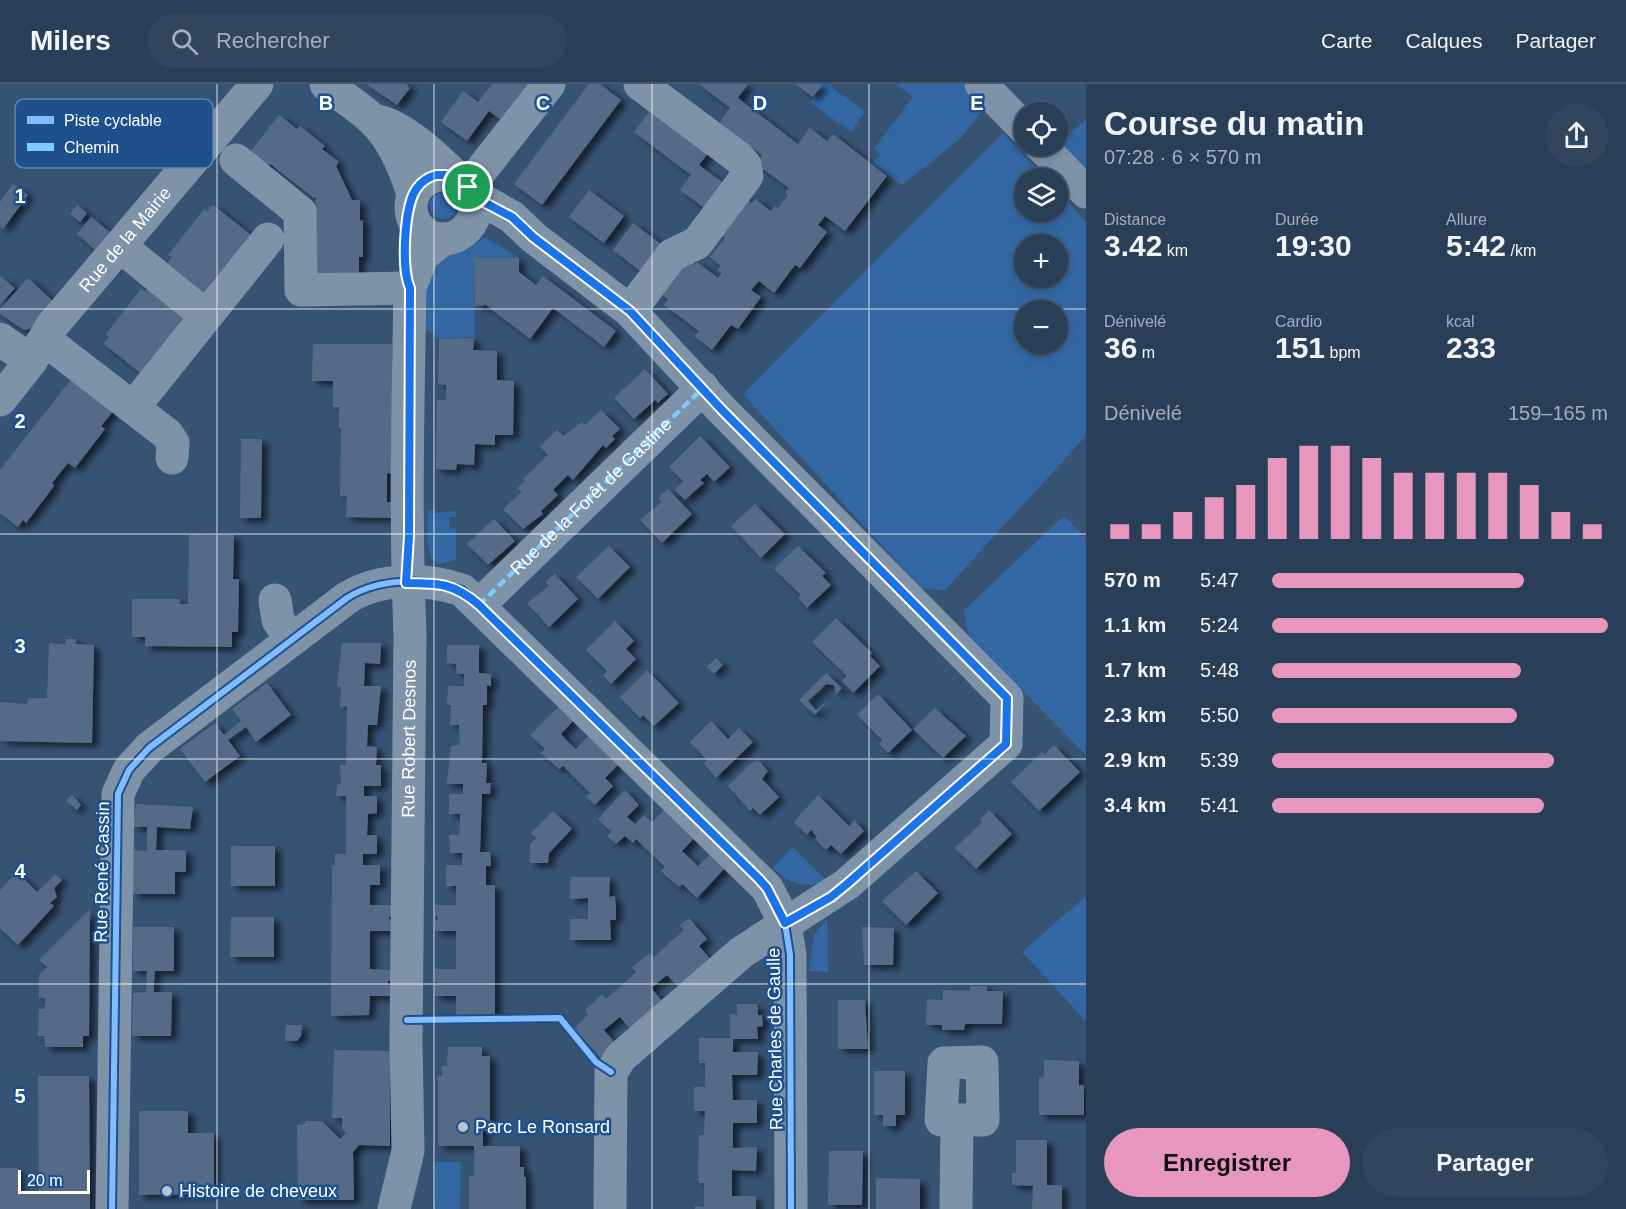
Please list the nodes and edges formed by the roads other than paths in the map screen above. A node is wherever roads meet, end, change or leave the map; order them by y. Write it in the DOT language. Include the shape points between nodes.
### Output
graph roads {
  1 [pos="257,84"];
  2 [pos="326,84"];
  3 [pos="549,84"];
  4 [pos="640,84"];
  5 [pos="981,84"];
  6 [pos="1014,118"];
  7 [pos="374,120"];
  8 [pos="213,136"];
  9 [pos="1051,156"];
  10 [pos="236,160"];
  11 [pos="186,168"];
  12 [pos="466,186"];
  13 [pos="1086,192"];
  14 [pos="412,202"];
  15 [pos="455,233"];
  16 [pos="533,237"];
  17 [pos="268,239"];
  18 [pos="120,246"];
  19 [pos="410,288"];
  20 [pos="630,311"];
  21 [pos="207,316"];
  22 [pos="0,339"];
  23 [pos="38,351"];
  24 [pos="703,388"];
  25 [pos="144,394"];
  26 [pos="0,400"];
  27 [pos="172,458"];
  28 [pos="406,583"];
  29 [pos="275,600"];
  30 [pos="479,605"];
  31 [pos="291,640"];
  32 [pos="785,923"];
  33 [pos="957,1120"];
  34 [pos="397,1198"];
  35 [pos="112,1209"];
  36 [pos="610,1209"];
  37 [pos="791,1209"];
  38 [pos="956,1209"];
  1 -- 8 [label="street, Rue de la Mairie"];
  2 -- 7 [label="street"];
  3 -- 12 [label="street"];
  4 -- 20 [label="street" via="739,158 747,170 697,243 672,255"];
  5 -- 6 [label="street"];
  7 -- 12 [label="street" via="386,122 403,134"];
  7 -- 14 [label="street" via="402,164"];
  9 -- 13 [label="street"];
  10 -- 19 [label="street" via="300,212 301,290"];
  11 -- 18 [label="street, Rue de la Mairie"];
  12 -- 14 [label="street" via="447,175 431,177 418,186"];
  12 -- 15 [label="street" via="475,211"];
  12 -- 16 [label="street" via="512,217"];
  14 -- 15 [label="street" via="413,220 423,232"];
  14 -- 19 [label="street, Rue Robert Desnos" via="404,251 405,276"];
  15 -- 16 [label="street" via="494,225"];
  15 -- 19 [label="street, Rue Robert Desnos" via="422,256"];
  16 -- 20 [label="street"];
  17 -- 21 [label="street"];
  18 -- 21 [label="street"];
  18 -- 23 [label="street, Rue de la Mairie" via="51,327"];
  19 -- 28 [label="street, Rue Robert Desnos"];
  20 -- 24 [label="street"];
  21 -- 25 [label="street"];
  22 -- 23 [label="street"];
  23 -- 26 [label="street, Rue de la Mairie"];
  23 -- 27 [label="street" via="167,434 173,443"];
  24 -- 30 [label="street, Rue de la Forêt de Gastine"];
  24 -- 32 [label="street" via="1007,698 1006,744 831,897"];
  28 -- 30 [label="street, Rue Charles de Gaulle" via="448,585 462,590"];
  28 -- 31 [label="street, Rue René Cassin" via="356,592"];
  28 -- 34 [label="street, Rue Robert Desnos" via="410,634 408,1151"];
  29 -- 31 [label="street" via="278,620"];
  30 -- 32 [label="street, Rue Charles de Gaulle" via="758,878"];
  31 -- 35 [label="street, Rue René Cassin" via="149,748 129,770 118,794"];
  32 -- 36 [label="street" via="742,952 621,1057 611,1072"];
  32 -- 37 [label="street, Rue Charles de Gaulle" via="792,986"];
  33 -- 38 [label="street"];
}
